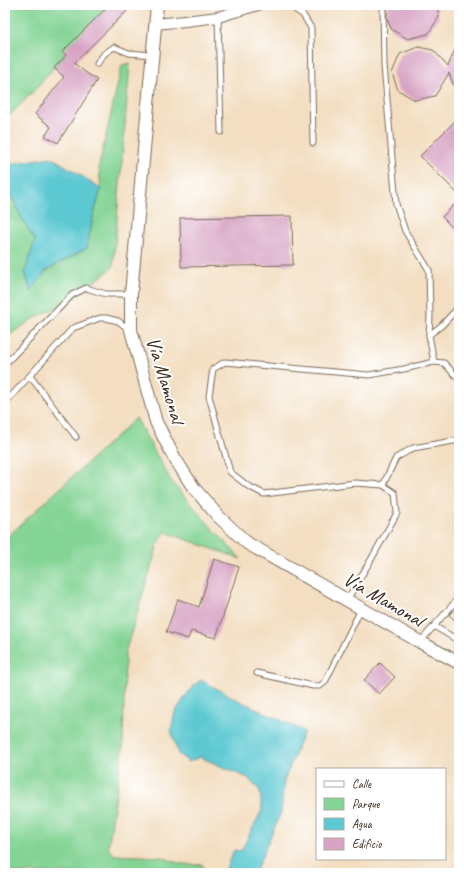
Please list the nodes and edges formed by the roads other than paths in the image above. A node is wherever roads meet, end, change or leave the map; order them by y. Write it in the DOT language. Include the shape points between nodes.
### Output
graph roads {
  1 [pos="157,5"];
  2 [pos="258,5"];
  3 [pos="289,5"];
  4 [pos="383,5"];
  5 [pos="218,17"];
  6 [pos="156,24"];
  7 [pos="153,55"];
  8 [pos="97,64"];
  9 [pos="221,132"];
  10 [pos="313,143"];
  11 [pos="131,294"];
  12 [pos="459,307"];
  13 [pos="131,330"];
  14 [pos="429,335"];
  15 [pos="434,362"];
  16 [pos="5,364"];
  17 [pos="30,376"];
  18 [pos="459,379"];
  19 [pos="5,403"];
  20 [pos="76,437"];
  21 [pos="459,440"];
  22 [pos="383,485"];
  23 [pos="459,599"];
  24 [pos="347,600"];
  25 [pos="361,608"];
  26 [pos="434,626"];
  27 [pos="459,641"];
  28 [pos="420,642"];
  29 [pos="459,663"];
  30 [pos="258,673"];
  1 -- 6 [label="street, Vía Mamonal"];
  2 -- 5 [label="street"];
  3 -- 10 [label="lane" via="303,15 311,28"];
  4 -- 14 [label="lane" via="384,65 396,204 405,231 428,270"];
  5 -- 6 [label="street"];
  5 -- 9 [label="lane"];
  6 -- 7 [label="street, Vía Mamonal"];
  7 -- 8 [label="lane" via="129,53 114,47 104,54"];
  7 -- 11 [label="street, Vía Mamonal"];
  11 -- 13 [label="street, Vía Mamonal"];
  11 -- 16 [label="lane" via="106,294 86,288 72,295"];
  12 -- 14 [label="lane"];
  13 -- 17 [label="lane" via="118,321 106,318 73,328"];
  13 -- 24 [label="street, Vía Mamonal" via="156,422 193,487 218,516 247,543"];
  14 -- 15 [label="lane"];
  15 -- 18 [label="lane" via="444,363"];
  15 -- 22 [label="lane" via="369,375 225,362 213,369 210,396 230,472 248,486 264,494 355,483"];
  17 -- 19 [label="lane"];
  17 -- 20 [label="lane"];
  21 -- 22 [label="lane" via="413,448 396,458"];
  22 -- 24 [label="lane" via="395,493 397,513"];
  23 -- 26 [label="lane"];
  24 -- 25 [label="street, Vía Mamonal"];
  25 -- 28 [label="street, Vía Mamonal"];
  25 -- 30 [label="lane" via="325,682 320,686"];
  26 -- 27 [label="lane"];
  26 -- 28 [label="lane"];
  28 -- 29 [label="street, Vía Mamonal"];
}
